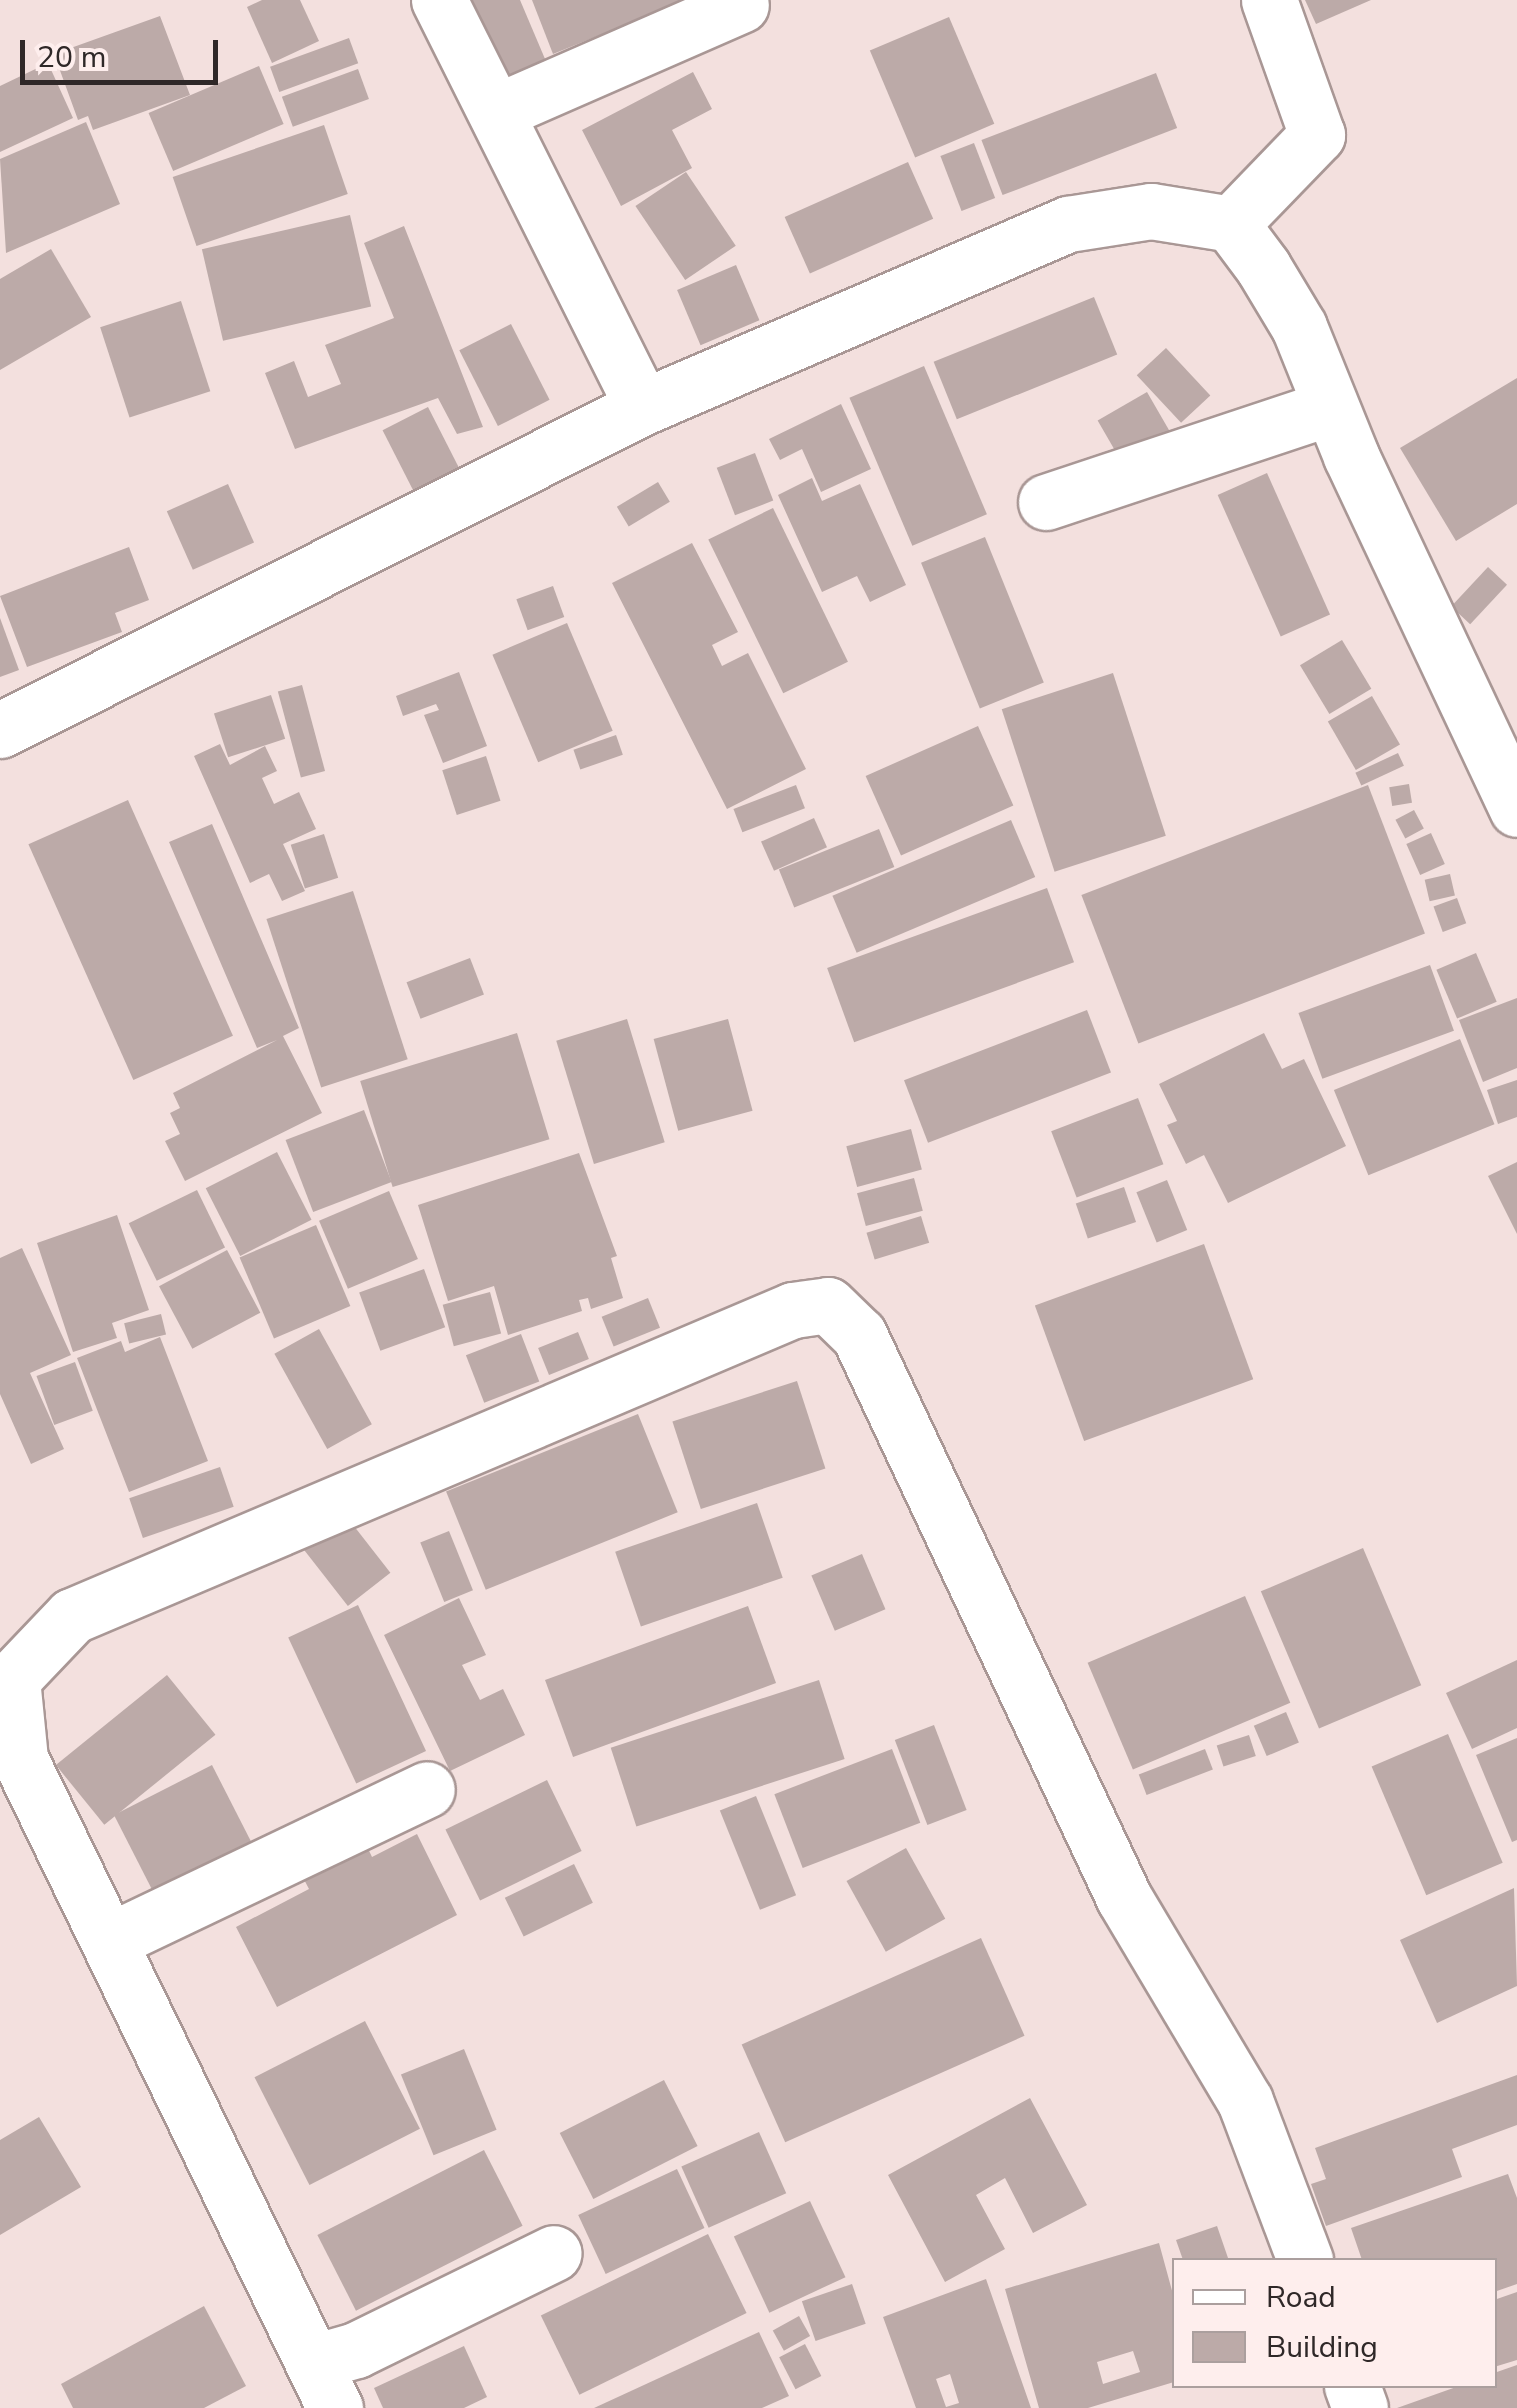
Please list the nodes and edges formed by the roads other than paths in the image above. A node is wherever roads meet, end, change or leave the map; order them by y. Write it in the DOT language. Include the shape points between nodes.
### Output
graph roads {
  1 [pos="439,0"];
  2 [pos="1269,0"];
  3 [pos="742,5"];
  4 [pos="498,111"];
  5 [pos="1231,224"];
  6 [pos="643,407"];
  7 [pos="1331,407"];
  8 [pos="1046,502"];
  9 [pos="0,730"];
  10 [pos="1517,810"];
  11 [pos="428,1789"];
  12 [pos="109,1941"];
  13 [pos="554,2253"];
  14 [pos="1304,2258"];
  15 [pos="325,2385"];
  1 -- 4 [label="street"];
  2 -- 5 [label="street" via="1317,135"];
  3 -- 4 [label="street"];
  4 -- 6 [label="street"];
  5 -- 6 [label="street" via="1151,211 1068,224"];
  5 -- 7 [label="street" via="1298,328"];
  6 -- 9 [label="street"];
  7 -- 8 [label="street"];
  7 -- 10 [label="street"];
  11 -- 12 [label="street"];
  12 -- 14 [label="street" via="20,1759 12,1680 72,1616 794,1310 828,1305 860,1335 1124,1898 1245,2101"];
  12 -- 15 [label="street"];
  13 -- 15 [label="street" via="356,2350"];
}
